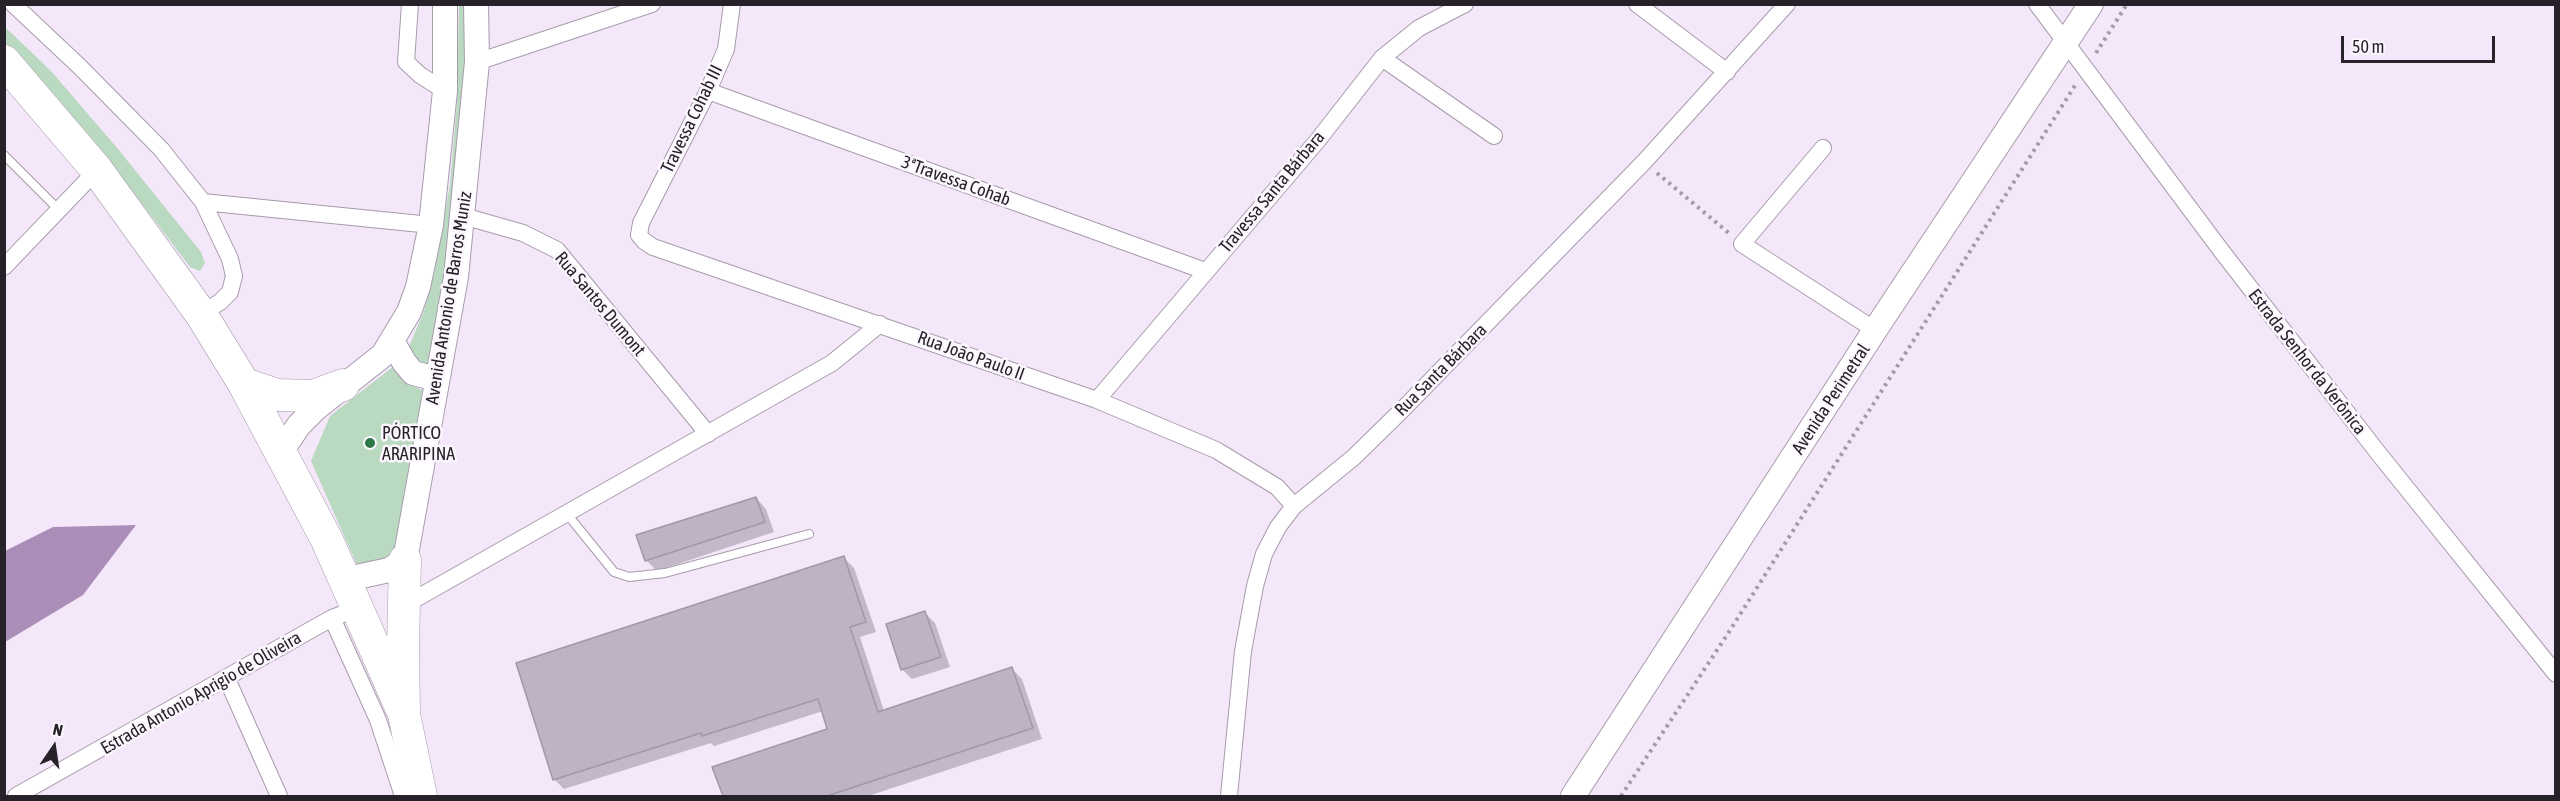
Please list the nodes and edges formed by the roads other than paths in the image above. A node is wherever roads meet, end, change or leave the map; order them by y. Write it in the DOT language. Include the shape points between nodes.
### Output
graph roads {
  1 [pos="13,4"];
  2 [pos="410,4"];
  3 [pos="445,4"];
  4 [pos="476,4"];
  5 [pos="652,4"];
  6 [pos="732,4"];
  7 [pos="1464,4"];
  8 [pos="1636,4"];
  9 [pos="1787,4"];
  10 [pos="2037,4"];
  11 [pos="2091,4"];
  12 [pos="2067,43"];
  13 [pos="1382,58"];
  14 [pos="4,61"];
  15 [pos="477,62"];
  16 [pos="1727,72"];
  17 [pos="445,91"];
  18 [pos="708,91"];
  19 [pos="1494,136"];
  20 [pos="1823,148"];
  21 [pos="4,155"];
  22 [pos="97,170"];
  23 [pos="203,202"];
  24 [pos="59,210"];
  25 [pos="463,216"];
  26 [pos="431,225"];
  27 [pos="639,230"];
  28 [pos="4,267"];
  29 [pos="1205,271"];
  30 [pos="201,314"];
  31 [pos="880,324"];
  32 [pos="1875,330"];
  33 [pos="392,341"];
  34 [pos="437,379"];
  35 [pos="244,384"];
  36 [pos="343,385"];
  37 [pos="1097,400"];
  38 [pos="708,434"];
  39 [pos="280,453"];
  40 [pos="1294,506"];
  41 [pos="567,514"];
  42 [pos="809,534"];
  43 [pos="405,560"];
  44 [pos="343,580"];
  45 [pos="403,606"];
  46 [pos="344,614"];
  47 [pos="2556,674"];
  48 [pos="227,679"];
  49 [pos="404,714"];
  50 [pos="412,795"];
  51 [pos="16,796"];
  52 [pos="279,796"];
  53 [pos="1229,796"];
  54 [pos="1573,796"];
  1 -- 23 [label="street" via="161,149"];
  2 -- 17 [label="street" via="406,62"];
  3 -- 17 [label="main road, Avenida Antonio de Barros Muniz"];
  4 -- 15 [label="main road, Avenida Antonio de Barros Muniz"];
  5 -- 15 [label="street"];
  6 -- 18 [label="street, Travessa Cohab III" via="726,49"];
  7 -- 13 [label="street, Travessa Santa Bárbara" via="1419,28"];
  8 -- 16 [label="street"];
  9 -- 16 [label="street, Rua Santa Bárbara"];
  10 -- 12 [label="street, Estrada Senhor da Verônica"];
  11 -- 12 [label="main road, Avenida Perimetral"];
  12 -- 32 [label="main road, Avenida Perimetral"];
  12 -- 47 [label="street, Estrada Senhor da Verônica" via="2223,253"];
  13 -- 19 [label="street"];
  13 -- 29 [label="street, Travessa Santa Bárbara" via="1318,140"];
  14 -- 22 [label="highway"];
  15 -- 25 [label="main road, Avenida Antonio de Barros Muniz"];
  16 -- 40 [label="street, Rua Santa Bárbara" via="1405,407"];
  17 -- 26 [label="main road, Avenida Antonio de Barros Muniz"];
  18 -- 27 [label="street, Travessa Cohab III"];
  18 -- 29 [label="street, 3ªTravessa Cohab"];
  20 -- 32 [label="street" via="1742,244"];
  21 -- 24 [label="lane"];
  22 -- 24 [label="street"];
  22 -- 30 [label="highway"];
  23 -- 26 [label="street"];
  23 -- 30 [label="street" via="234,276 230,292"];
  24 -- 28 [label="street"];
  25 -- 34 [label="main road, Avenida Antonio de Barros Muniz"];
  25 -- 38 [label="street, Rua Santos Dumont" via="523,233 556,250"];
  26 -- 33 [label="main road, Avenida Antonio de Barros Muniz" via="418,287"];
  27 -- 31 [label="street, Rua João Paulo II" via="639,235 653,247"];
  29 -- 37 [label="street, Travessa Santa Bárbara"];
  30 -- 35 [label="highway"];
  31 -- 37 [label="street, Rua João Paulo II"];
  31 -- 38 [label="street" via="832,363"];
  32 -- 54 [label="main road, Avenida Perimetral"];
  33 -- 34 [label="main road" via="413,373"];
  33 -- 36 [label="main road, Avenida Antonio de Barros Muniz" via="383,355"];
  34 -- 43 [label="main road, Avenida Antonio de Barros Muniz"];
  35 -- 36 [label="highway" via="277,395 313,396"];
  35 -- 39 [label="highway"];
  36 -- 39 [label="main road, Avenida Antonio de Barros Muniz" via="299,425"];
  37 -- 40 [label="street, Rua João Paulo II" via="1216,450 1277,487"];
  38 -- 41 [label="street"];
  39 -- 44 [label="highway" via="327,540"];
  40 -- 53 [label="street, Rua Santa Bárbara" via="1264,554 1255,586 1243,651"];
  41 -- 42 [label="lane" via="614,572 629,577 665,573"];
  41 -- 45 [label="street"];
  43 -- 44 [label="main road" via="389,570"];
  43 -- 45 [label="highway"];
  44 -- 46 [label="highway"];
  45 -- 49 [label="highway"];
  46 -- 48 [label="street, Estrada Antonio Aprigio de Oliveira"];
  46 -- 49 [label="highway"];
  46 -- 50 [label="street" via="378,720"];
  48 -- 51 [label="street, Estrada Antonio Aprigio de Oliveira"];
  48 -- 52 [label="street"];
  49 -- 50 [label="highway"];
}
